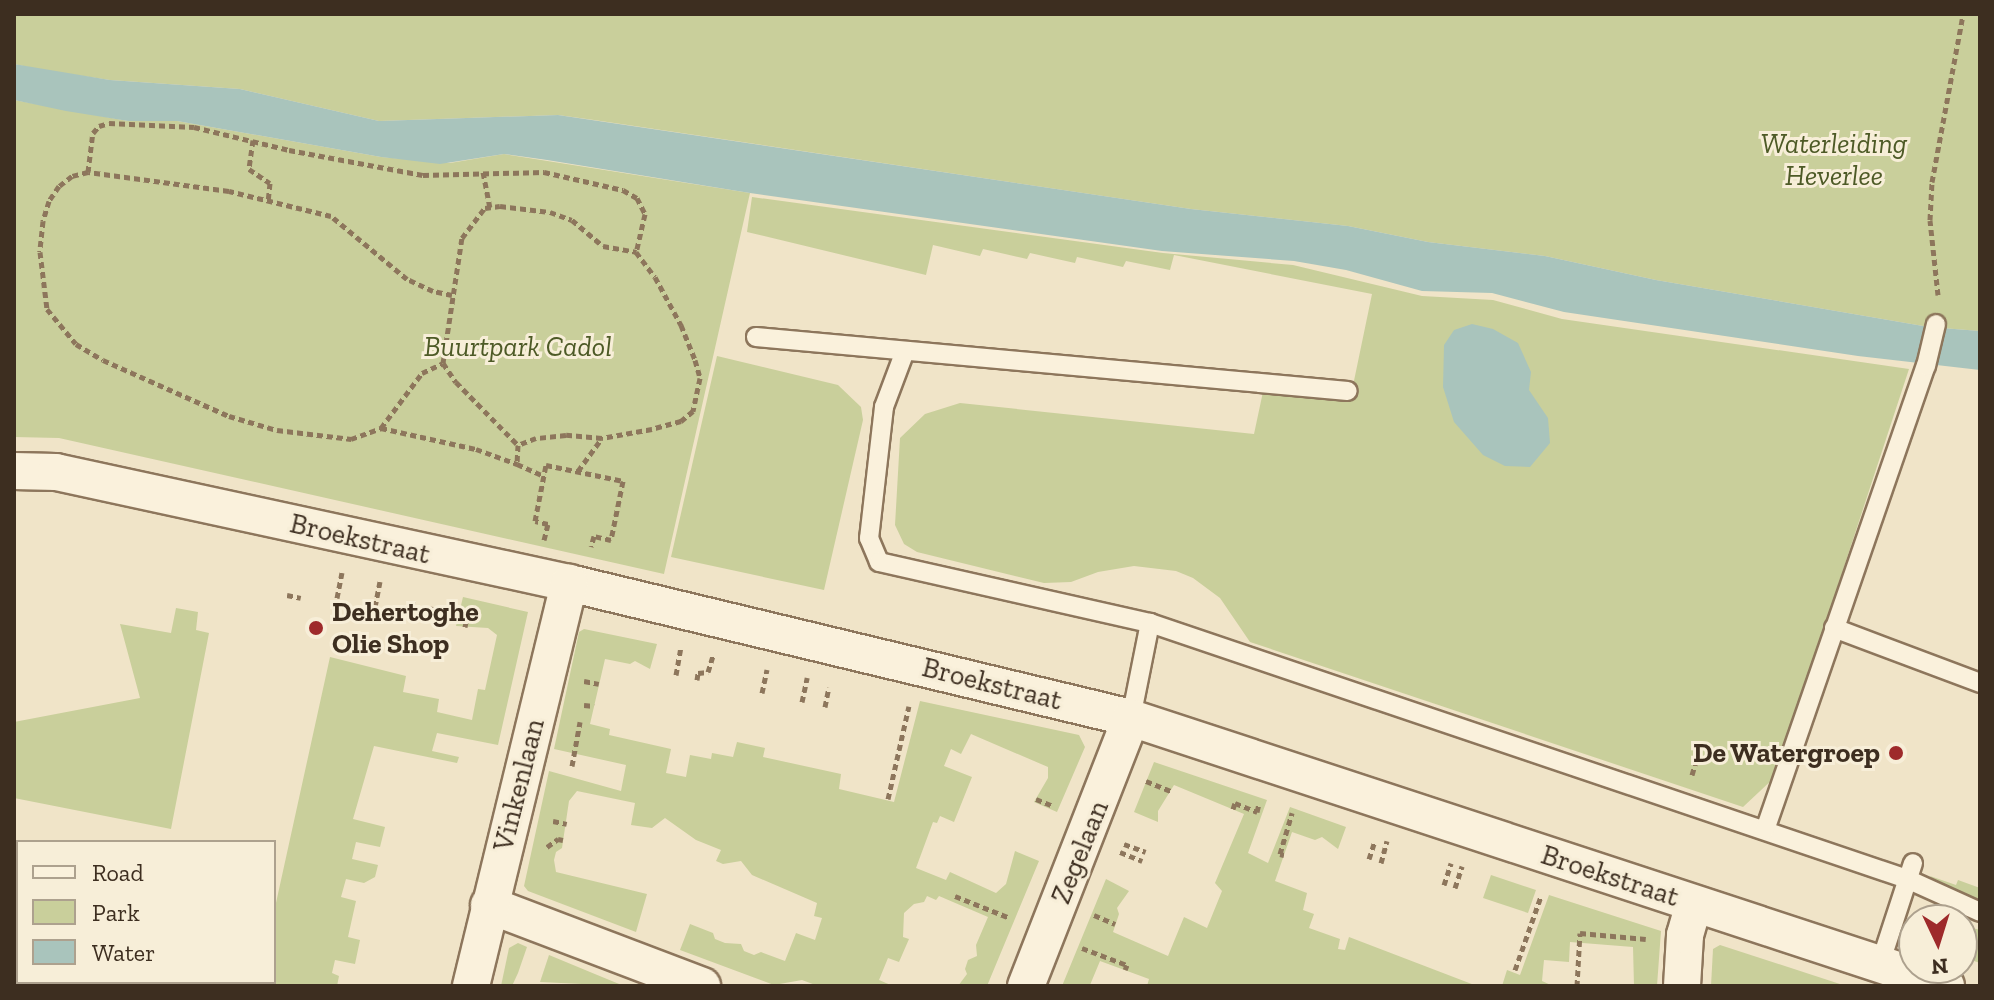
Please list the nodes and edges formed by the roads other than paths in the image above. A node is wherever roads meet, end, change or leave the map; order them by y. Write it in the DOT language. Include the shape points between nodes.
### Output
graph roads {
  1 [pos="1936,324"];
  2 [pos="756,337"];
  3 [pos="905,351"];
  4 [pos="1348,391"];
  5 [pos="14,471"];
  6 [pos="563,582"];
  7 [pos="1150,623"];
  8 [pos="1834,628"];
  9 [pos="1979,687"];
  10 [pos="1131,718"];
  11 [pos="1765,830"];
  12 [pos="1910,871"];
  13 [pos="1694,904"];
  14 [pos="489,905"];
  15 [pos="1980,912"];
  16 [pos="1880,964"];
  17 [pos="471,986"];
  18 [pos="702,986"];
  19 [pos="1026,986"];
  20 [pos="1682,986"];
  21 [pos="1946,986"];
  1 -- 8 [label="lane"];
  2 -- 3 [label="lane"];
  3 -- 4 [label="lane"];
  3 -- 7 [label="lane" via="884,407 869,538 879,562"];
  5 -- 6 [label="street, Broekstraat" via="56,472"];
  6 -- 10 [label="street, Broekstraat"];
  6 -- 14 [label="street, Vinkenlaan"];
  7 -- 10 [label="lane"];
  7 -- 11 [label="lane"];
  8 -- 9 [label="lane"];
  8 -- 11 [label="lane"];
  10 -- 13 [label="street, Broekstraat"];
  10 -- 19 [label="street, Zegelaan"];
  11 -- 12 [label="lane"];
  12 -- 15 [label="lane"];
  12 -- 16 [label="lane"];
  13 -- 16 [label="street, Broekstraat"];
  13 -- 20 [label="street"];
  14 -- 17 [label="street, Vinkenlaan"];
  14 -- 18 [label="street"];
  16 -- 21 [label="street, Broekstraat"];
}
